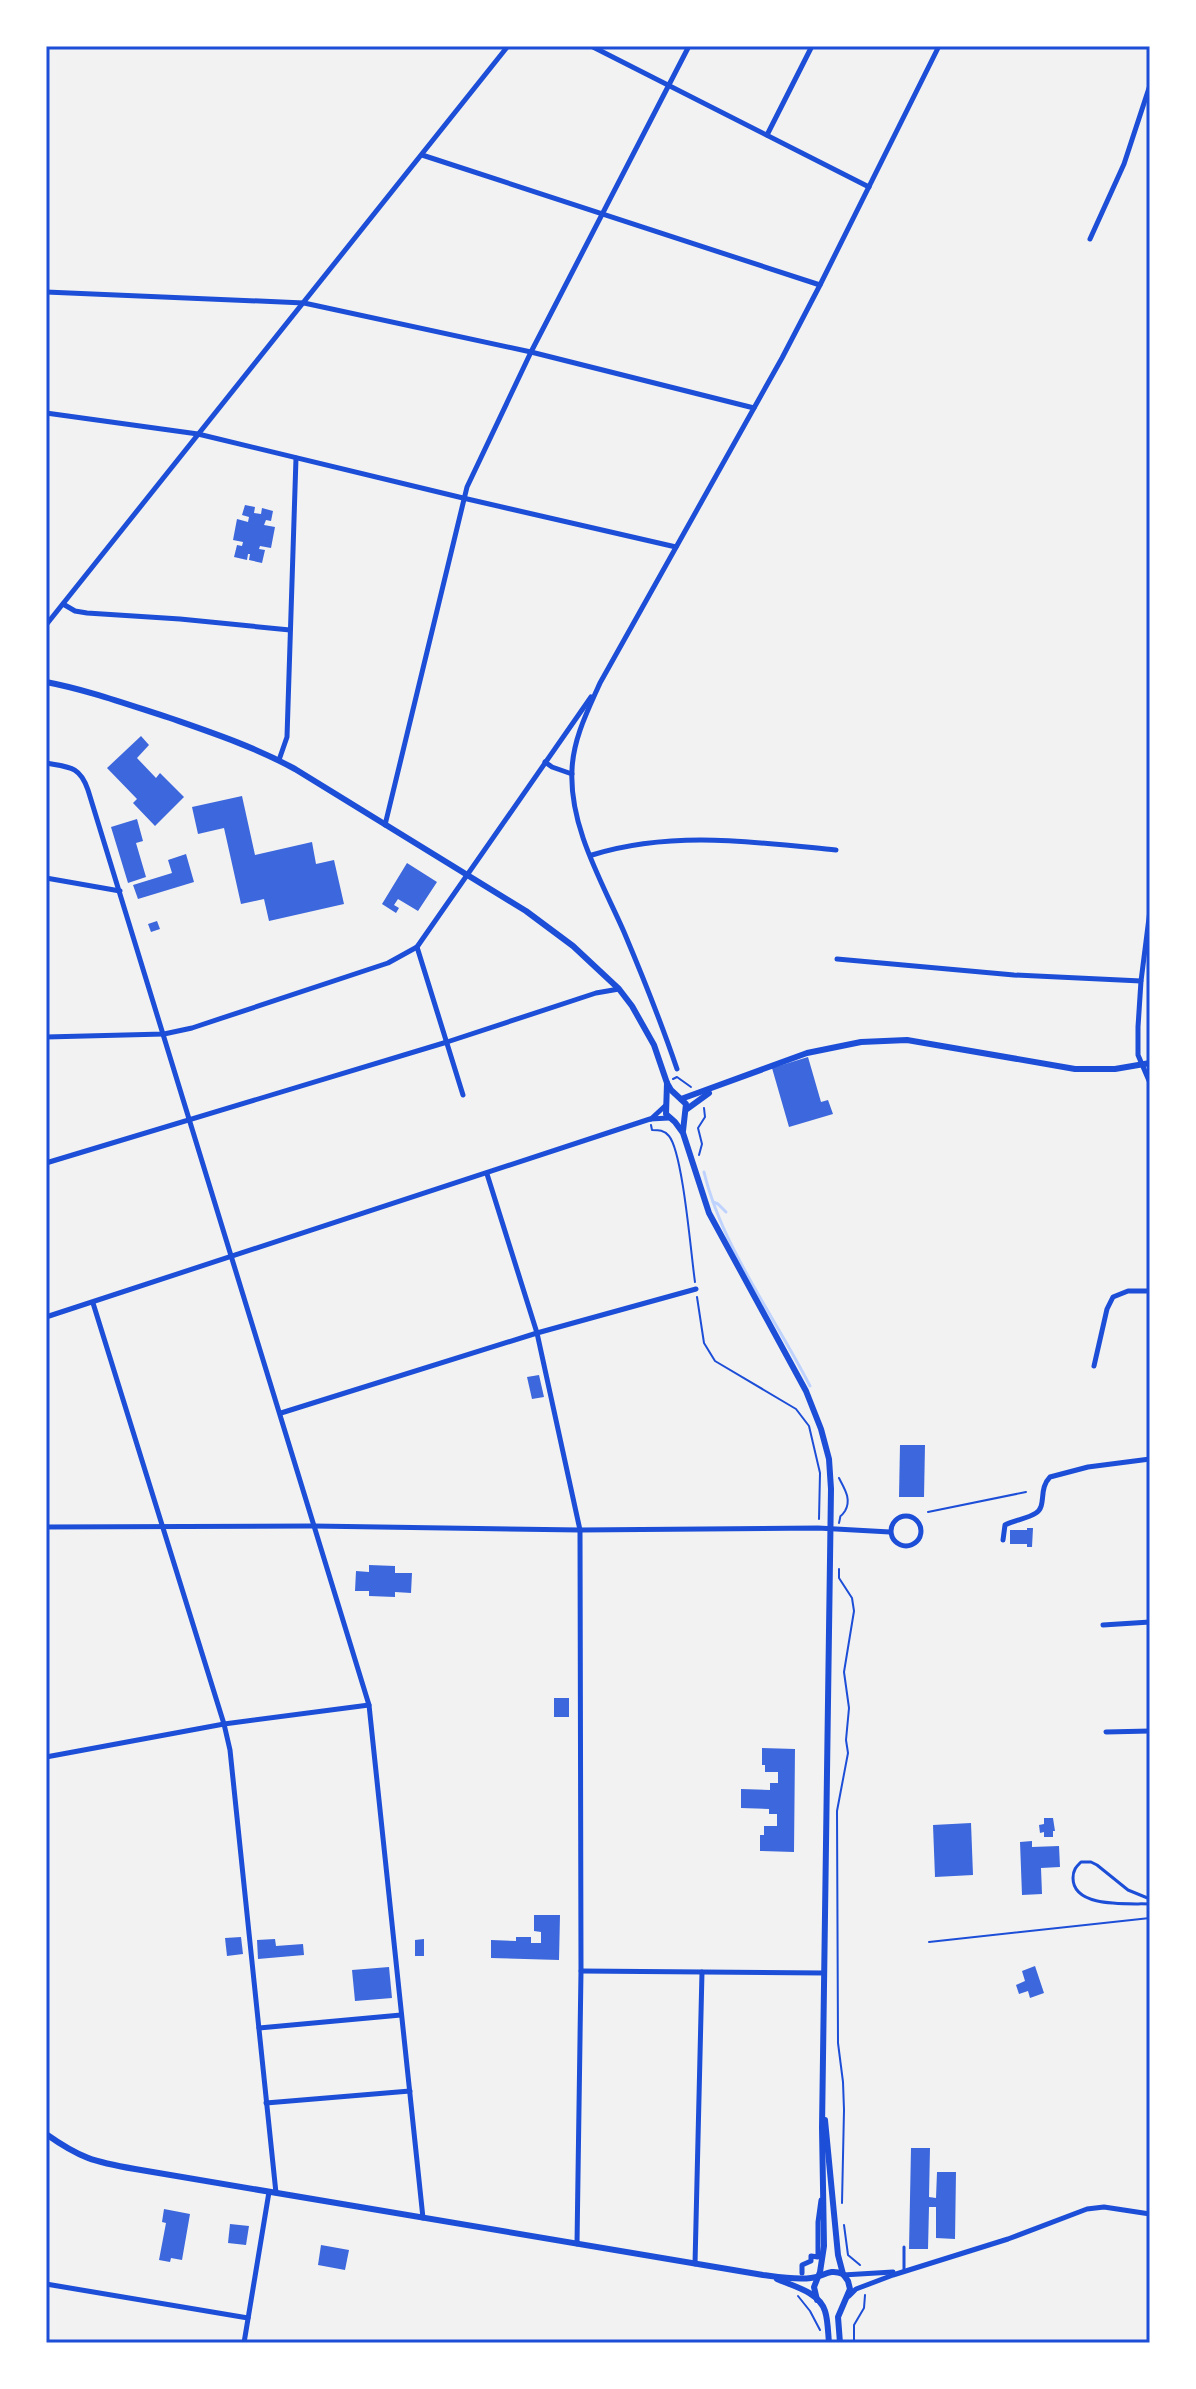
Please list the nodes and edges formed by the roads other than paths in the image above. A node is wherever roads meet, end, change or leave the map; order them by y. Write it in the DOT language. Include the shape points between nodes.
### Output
graph roads {
  1 [pos="508,46"];
  2 [pos="591,46"];
  3 [pos="689,46"];
  4 [pos="812,46"];
  5 [pos="939,46"];
  6 [pos="1150,85"];
  7 [pos="669,86"];
  8 [pos="767,135"];
  9 [pos="422,155"];
  10 [pos="869,187"];
  11 [pos="603,214"];
  12 [pos="1090,239"];
  13 [pos="820,285"];
  14 [pos="46,292"];
  15 [pos="304,303"];
  16 [pos="531,352"];
  17 [pos="754,408"];
  18 [pos="46,413"];
  19 [pos="198,434"];
  20 [pos="296,458"];
  21 [pos="463,498"];
  22 [pos="676,547"];
  23 [pos="63,604"];
  24 [pos="46,625"];
  25 [pos="290,630"];
  26 [pos="46,682"];
  27 [pos="600,683"];
  28 [pos="279,760"];
  29 [pos="545,762"];
  30 [pos="46,763"];
  31 [pos="572,774"];
  32 [pos="385,826"];
  33 [pos="836,850"];
  34 [pos="591,855"];
  35 [pos="466,876"];
  36 [pos="46,878"];
  37 [pos="120,891"];
  38 [pos="1150,910"];
  39 [pos="417,947"];
  40 [pos="837,959"];
  41 [pos="1141,981"];
  42 [pos="619,989"];
  43 [pos="164,1034"];
  44 [pos="46,1037"];
  45 [pos="447,1042"];
  46 [pos="1150,1063"];
  47 [pos="1141,1065"];
  48 [pos="677,1069"];
  49 [pos="734,1080"];
  50 [pos="667,1083"];
  51 [pos="1150,1083"];
  52 [pos="463,1095"];
  53 [pos="680,1099"];
  54 [pos="665,1105"];
  55 [pos="687,1110"];
  56 [pos="671,1118"];
  57 [pos="190,1119"];
  58 [pos="650,1119"];
  59 [pos="683,1133"];
  60 [pos="46,1163"];
  61 [pos="487,1174"];
  62 [pos="231,1258"];
  63 [pos="696,1289"];
  64 [pos="1150,1291"];
  65 [pos="93,1303"];
  66 [pos="46,1317"];
  67 [pos="537,1333"];
  68 [pos="1094,1366"];
  69 [pos="281,1413"];
  70 [pos="1150,1459"];
  71 [pos="313,1526"];
  72 [pos="46,1527"];
  73 [pos="163,1527"];
  74 [pos="830,1529"];
  75 [pos="580,1530"];
  76 [pos="890,1532"];
  77 [pos="1003,1540"];
  78 [pos="1150,1622"];
  79 [pos="1103,1625"];
  80 [pos="369,1705"];
  81 [pos="224,1724"];
  82 [pos="1150,1731"];
  83 [pos="1106,1732"];
  84 [pos="46,1757"];
  85 [pos="1150,1902"];
  86 [pos="581,1971"];
  87 [pos="702,1972"];
  88 [pos="824,1973"];
  89 [pos="401,2015"];
  90 [pos="259,2028"];
  91 [pos="410,2091"];
  92 [pos="266,2103"];
  93 [pos="823,2109"];
  94 [pos="46,2134"];
  95 [pos="823,2187"];
  96 [pos="273,2193"];
  97 [pos="1150,2214"];
  98 [pos="423,2218"];
  99 [pos="577,2244"];
  100 [pos="904,2247"];
  101 [pos="695,2264"];
  102 [pos="907,2270"];
  103 [pos="802,2273"];
  104 [pos="843,2274"];
  105 [pos="763,2275"];
  106 [pos="819,2277"];
  107 [pos="46,2284"];
  108 [pos="846,2300"];
  109 [pos="819,2302"];
  110 [pos="248,2318"];
  111 [pos="244,2343"];
  112 [pos="829,2343"];
  113 [pos="840,2343"];
  1 -- 9 [label="street"];
  2 -- 7 [label="street"];
  3 -- 7 [label="street"];
  4 -- 8 [label="street"];
  5 -- 10 [label="street"];
  6 -- 12 [label="street" via="1124,164"];
  7 -- 8 [label="street"];
  7 -- 11 [label="street"];
  8 -- 10 [label="street"];
  9 -- 11 [label="street"];
  9 -- 15 [label="street"];
  10 -- 13 [label="street"];
  11 -- 13 [label="street"];
  11 -- 16 [label="street"];
  13 -- 17 [label="street"];
  14 -- 15 [label="street"];
  15 -- 16 [label="street"];
  15 -- 19 [label="street"];
  16 -- 17 [label="street"];
  16 -- 21 [label="street"];
  17 -- 22 [label="street"];
  18 -- 19 [label="street"];
  19 -- 20 [label="street"];
  19 -- 23 [label="street"];
  20 -- 21 [label="street"];
  20 -- 25 [label="street"];
  21 -- 22 [label="street"];
  21 -- 32 [label="street"];
  22 -- 27 [label="street"];
  23 -- 24 [label="street"];
  23 -- 25 [label="street" via="87,613"];
  25 -- 28 [label="street" via="287,737"];
  26 -- 28 [label="street" via="162,716"];
  27 -- 29 [label="street"];
  27 -- 31 [label="street" via="578,737"];
  28 -- 32 [label="street"];
  29 -- 31 [label="street"];
  29 -- 35 [label="street"];
  30 -- 37 [label="street" via="81,774"];
  31 -- 34 [label="street" via="575,809"];
  32 -- 35 [label="street"];
  33 -- 34 [label="street" via="716,838 651,841"];
  34 -- 48 [label="street"];
  35 -- 39 [label="street"];
  35 -- 42 [label="street" via="551,928"];
  36 -- 37 [label="street"];
  37 -- 43 [label="street"];
  38 -- 41 [label="street"];
  39 -- 43 [label="street" via="388,963"];
  39 -- 45 [label="street"];
  40 -- 41 [label="street"];
  41 -- 47 [label="street"];
  42 -- 45 [label="street"];
  42 -- 50 [label="street" via="654,1045"];
  43 -- 44 [label="street"];
  43 -- 57 [label="street"];
  45 -- 52 [label="street"];
  45 -- 57 [label="street"];
  46 -- 47 [label="street"];
  47 -- 49 [label="street" via="1075,1069 880,1040 807,1053"];
  47 -- 51 [label="street"];
  49 -- 53 [label="street"];
  49 -- 55 [label="street"];
  50 -- 53 [label="street"];
  50 -- 54 [label="street"];
  53 -- 54 [label="street" via="671,1098"];
  53 -- 55 [label="street"];
  54 -- 56 [label="street"];
  54 -- 58 [label="street"];
  55 -- 56 [label="street" via="682,1118"];
  55 -- 59 [label="street"];
  56 -- 58 [label="street"];
  56 -- 59 [label="street"];
  57 -- 60 [label="street"];
  57 -- 62 [label="street"];
  58 -- 61 [label="street"];
  59 -- 74 [label="street" via="709,1213 806,1391 821,1429 829,1459"];
  61 -- 62 [label="street"];
  61 -- 67 [label="street"];
  62 -- 65 [label="street"];
  62 -- 69 [label="street"];
  63 -- 67 [label="street"];
  64 -- 68 [label="street" via="1113,1297"];
  65 -- 66 [label="street"];
  65 -- 73 [label="street"];
  67 -- 69 [label="street"];
  67 -- 75 [label="street"];
  69 -- 71 [label="street"];
  70 -- 77 [label="street" via="1050,1477 1042,1489 1042,1507 1005,1525"];
  71 -- 73 [label="street"];
  71 -- 75 [label="street"];
  71 -- 80 [label="street"];
  72 -- 73 [label="street"];
  73 -- 81 [label="street"];
  74 -- 75 [label="street"];
  74 -- 76 [label="street"];
  74 -- 88 [label="street"];
  75 -- 86 [label="street"];
  76 -- 76 [label="street" via="896,1543 907,1547 918,1542 922,1531 917,1520 906,1515 895,1520"];
  78 -- 79 [label="street"];
  80 -- 81 [label="street"];
  80 -- 89 [label="street"];
  81 -- 84 [label="street"];
  81 -- 90 [label="street"];
  82 -- 83 [label="street"];
  85 -- 85 [label="lane" via="1091,1862 1081,1862 1073,1873 1077,1892 1090,1899 1120,1905"];
  86 -- 87 [label="street"];
  86 -- 99 [label="street"];
  87 -- 88 [label="street"];
  87 -- 101 [label="street"];
  88 -- 93 [label="street"];
  89 -- 90 [label="street"];
  89 -- 91 [label="street"];
  90 -- 92 [label="street"];
  91 -- 92 [label="street"];
  91 -- 98 [label="street"];
  92 -- 96 [label="street"];
  93 -- 95 [label="street"];
  93 -- 104 [label="street"];
  94 -- 96 [label="street" via="72,2153 97,2162"];
  95 -- 103 [label="street" via="818,2257 811,2256 802,2265"];
  95 -- 106 [label="street"];
  96 -- 98 [label="street"];
  96 -- 110 [label="street"];
  97 -- 102 [label="street" via="1087,2209"];
  98 -- 99 [label="street"];
  99 -- 101 [label="street"];
  100 -- 102 [label="lane"];
  101 -- 105 [label="street"];
  102 -- 104 [label="street"];
  102 -- 108 [label="street" via="853,2290"];
  104 -- 106 [label="street" via="832,2271"];
  104 -- 108 [label="street" via="849,2284"];
  105 -- 106 [label="street"];
  105 -- 109 [label="street" via="803,2289"];
  106 -- 109 [label="street" via="814,2288"];
  107 -- 110 [label="street"];
  108 -- 109 [label="street" via="833,2307"];
  108 -- 113 [label="street" via="837,2321"];
  109 -- 112 [label="street" via="826,2313"];
  110 -- 111 [label="street"];
}
